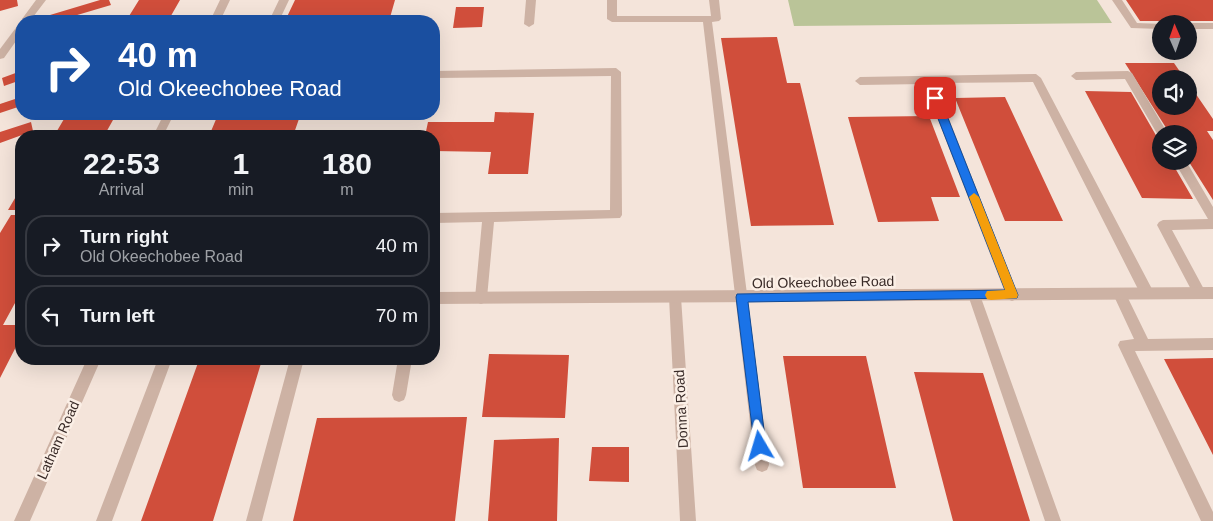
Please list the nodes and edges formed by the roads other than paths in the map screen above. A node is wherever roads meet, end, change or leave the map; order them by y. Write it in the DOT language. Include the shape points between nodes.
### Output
graph roads {
  1 [pos="41,0"];
  2 [pos="225,0"];
  3 [pos="284,0"];
  4 [pos="531,0"];
  5 [pos="612,0"];
  6 [pos="714,0"];
  7 [pos="1117,0"];
  8 [pos="30,15"];
  9 [pos="218,15"];
  10 [pos="277,15"];
  11 [pos="706,19"];
  12 [pos="529,24"];
  13 [pos="1152,26"];
  14 [pos="1198,26"];
  15 [pos="1213,26"];
  16 [pos="15,35"];
  17 [pos="0,56"];
  18 [pos="440,74"];
  19 [pos="1076,76"];
  20 [pos="928,80"];
  21 [pos="860,81"];
  22 [pos="1158,125"];
  23 [pos="1185,170"];
  24 [pos="488,217"];
  25 [pos="1213,217"];
  26 [pos="440,218"];
  27 [pos="1213,224"];
  28 [pos="1147,293"];
  29 [pos="1206,293"];
  30 [pos="1119,294"];
  31 [pos="974,295"];
  32 [pos="1012,295"];
  33 [pos="675,297"];
  34 [pos="742,297"];
  35 [pos="440,298"];
  36 [pos="481,298"];
  37 [pos="1213,344"];
  38 [pos="1144,345"];
  39 [pos="91,365"];
  40 [pos="163,365"];
  41 [pos="296,365"];
  42 [pos="404,365"];
  43 [pos="400,395"];
  44 [pos="762,465"];
  45 [pos="22,521"];
  46 [pos="104,521"];
  47 [pos="254,521"];
  48 [pos="688,521"];
  49 [pos="1053,521"];
  50 [pos="1208,521"];
  1 -- 8 [label="street"];
  2 -- 9 [label="street"];
  3 -- 10 [label="street"];
  4 -- 12 [label="street"];
  5 -- 11 [label="street" via="612,19"];
  6 -- 11 [label="street" via="716,19"];
  7 -- 13 [label="street" via="1134,26"];
  11 -- 34 [label="street"];
  14 -- 15 [label="street"];
  16 -- 17 [label="street"];
  18 -- 24 [label="street" via="616,72 616,215"];
  19 -- 22 [label="street" via="1128,75"];
  20 -- 21 [label="street"];
  20 -- 28 [label="street" via="1036,78"];
  20 -- 32 [label="street"];
  23 -- 25 [label="street"];
  24 -- 26 [label="street"];
  24 -- 36 [label="street"];
  27 -- 29 [label="street" via="1163,225"];
  28 -- 29 [label="street, Old Okeechobee Road"];
  28 -- 30 [label="street, Old Okeechobee Road"];
  30 -- 32 [label="street, Old Okeechobee Road"];
  30 -- 38 [label="street"];
  31 -- 32 [label="street, Old Okeechobee Road"];
  31 -- 34 [label="street, Old Okeechobee Road"];
  31 -- 49 [label="street"];
  33 -- 34 [label="street, Old Okeechobee Road"];
  33 -- 36 [label="street, Old Okeechobee Road"];
  33 -- 48 [label="street, Donna Road"];
  34 -- 44 [label="street"];
  35 -- 36 [label="street, Old Okeechobee Road"];
  37 -- 38 [label="street"];
  38 -- 50 [label="street" via="1125,345"];
  39 -- 45 [label="street, Latham Road"];
  40 -- 46 [label="street"];
  41 -- 47 [label="street"];
  42 -- 43 [label="street"];
}
